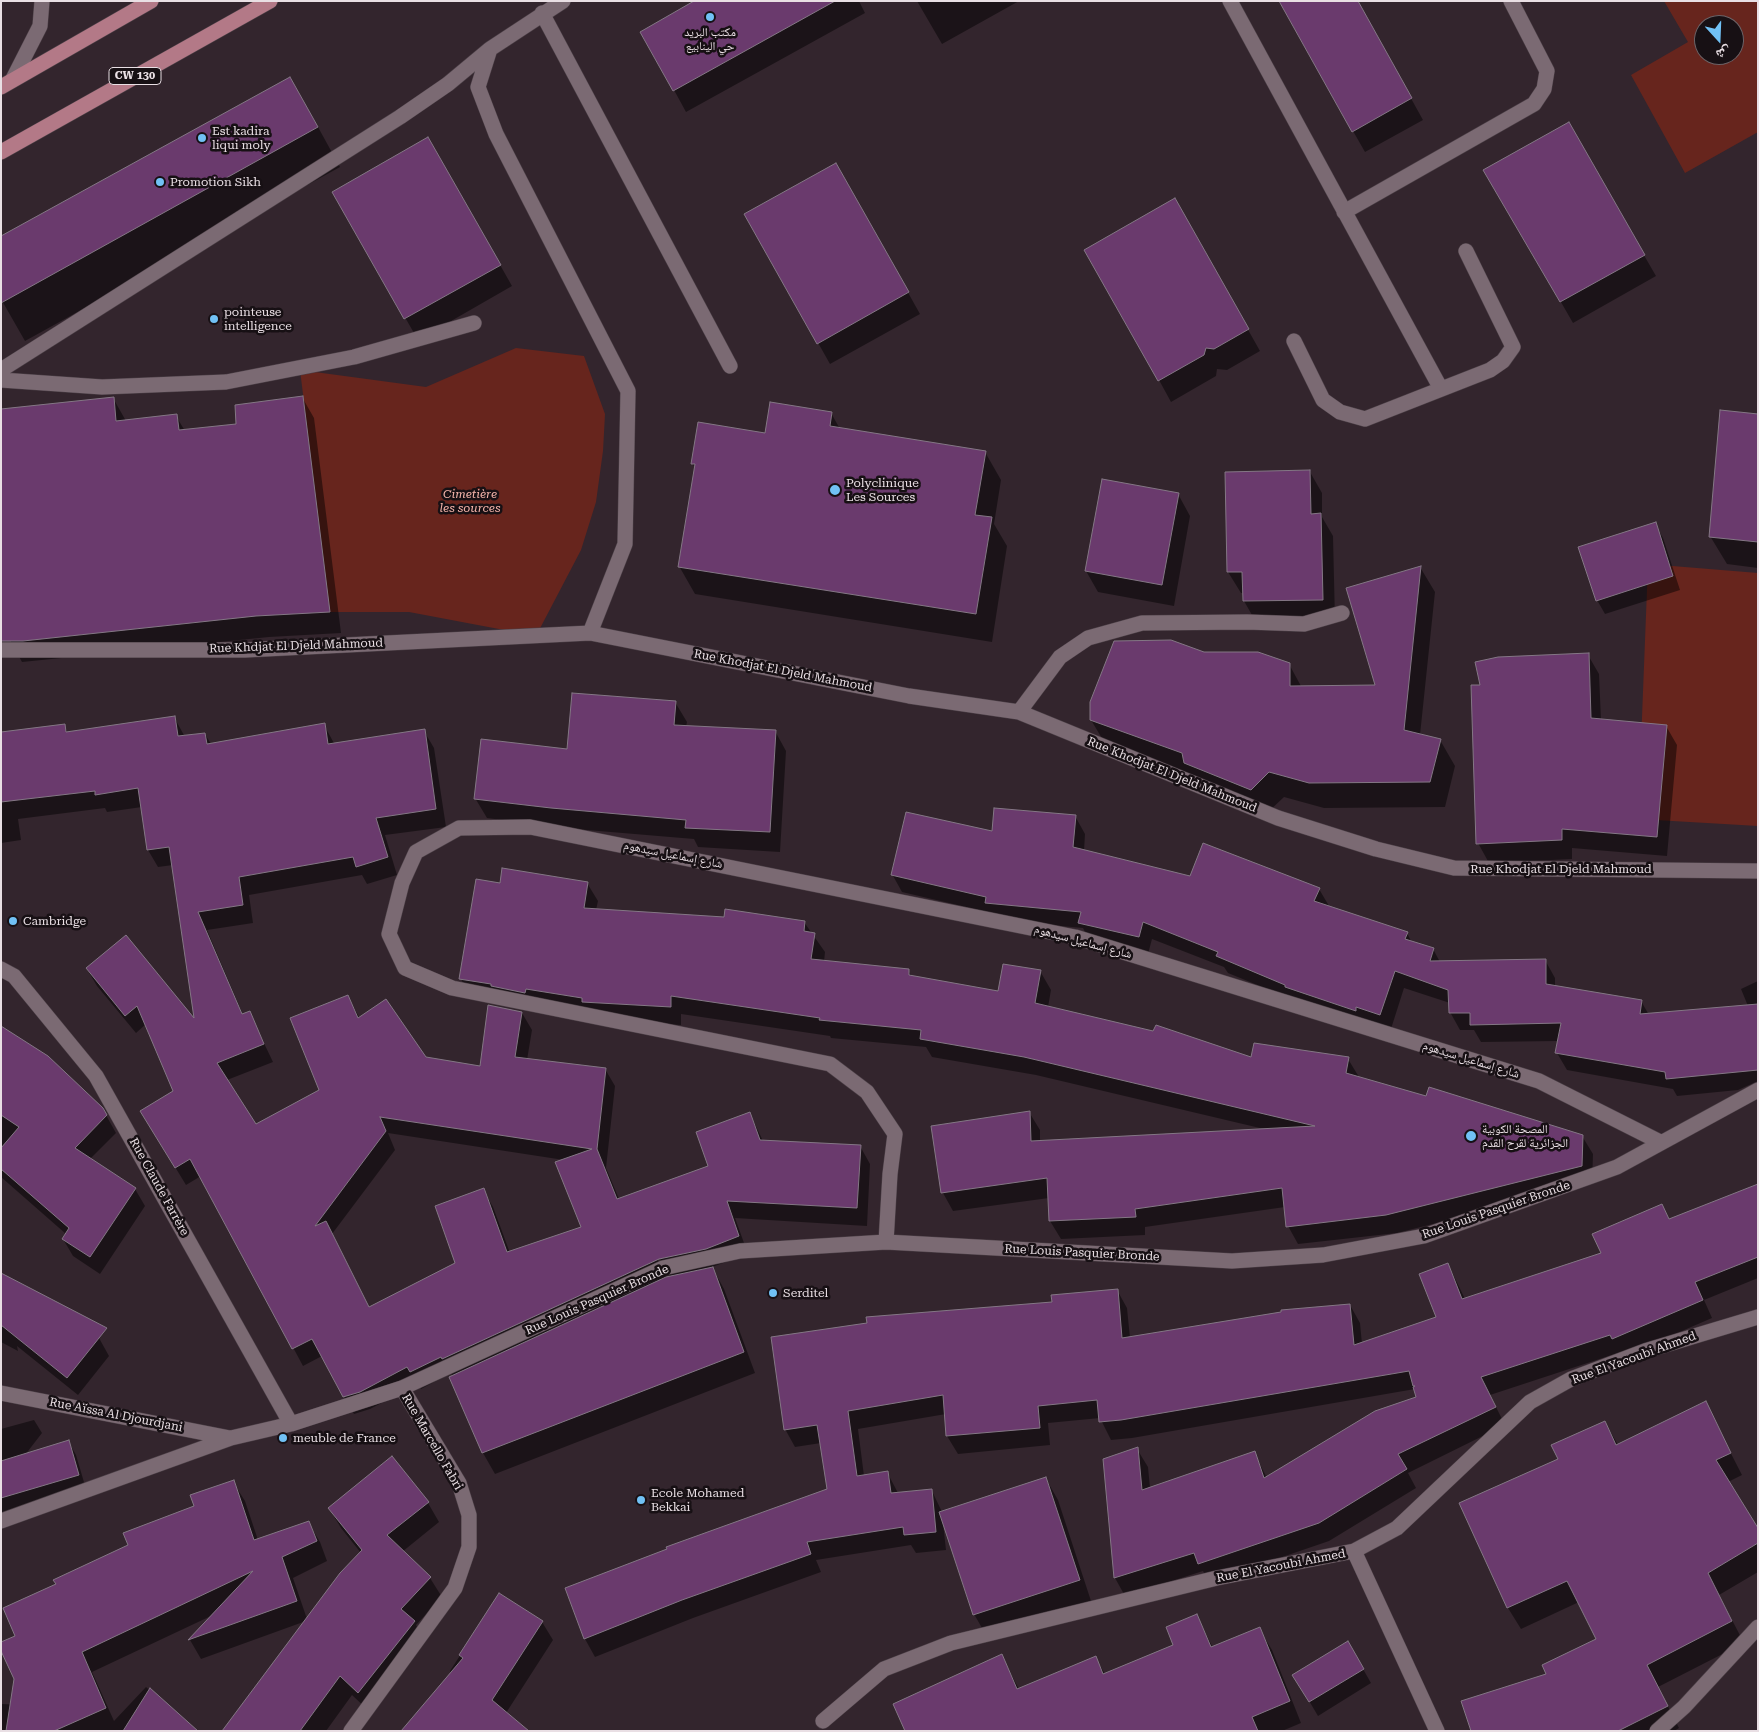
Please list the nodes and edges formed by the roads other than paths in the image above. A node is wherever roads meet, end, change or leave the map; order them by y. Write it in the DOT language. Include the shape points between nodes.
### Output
graph roads {
  1 [pos="42,1"];
  2 [pos="151,1"];
  3 [pos="270,1"];
  4 [pos="563,1"];
  5 [pos="1230,1"];
  6 [pos="1511,1"];
  7 [pos="542,13"];
  8 [pos="490,49"];
  9 [pos="7,83"];
  10 [pos="1,152"];
  11 [pos="1344,212"];
  12 [pos="1466,251"];
  13 [pos="474,323"];
  14 [pos="1294,340"];
  15 [pos="730,366"];
  16 [pos="1,370"];
  17 [pos="1,380"];
  18 [pos="1441,389"];
  19 [pos="1342,613"];
  20 [pos="590,633"];
  21 [pos="1,650"];
  22 [pos="1019,712"];
  23 [pos="1758,871"];
  24 [pos="1,969"];
  25 [pos="1758,1090"];
  26 [pos="1660,1142"];
  27 [pos="886,1242"];
  28 [pos="1758,1317"];
  29 [pos="402,1388"];
  30 [pos="1,1393"];
  31 [pos="291,1424"];
  32 [pos="232,1438"];
  33 [pos="1,1521"];
  34 [pos="1354,1551"];
  35 [pos="1758,1626"];
  36 [pos="823,1721"];
  37 [pos="351,1731"];
  38 [pos="1437,1731"];
  39 [pos="1657,1731"];
  1 -- 9 [label="street" via="40,26"];
  2 -- 9 [label="main road"];
  3 -- 10 [label="main road, CW 130"];
  4 -- 7 [label="street"];
  5 -- 11 [label="street"];
  6 -- 11 [label="street" via="1546,71 1544,89 1534,104"];
  7 -- 8 [label="street"];
  7 -- 15 [label="street"];
  8 -- 16 [label="street" via="448,84 400,117"];
  8 -- 20 [label="street" via="478,87 496,134 628,391 625,544"];
  11 -- 18 [label="street"];
  12 -- 18 [label="street" via="1513,347 1490,370"];
  13 -- 17 [label="street" via="354,357 226,382 102,387"];
  14 -- 18 [label="street" via="1323,400 1340,412 1365,418"];
  19 -- 22 [label="street" via="1304,624 1142,623 1088,638 1060,657"];
  20 -- 21 [label="street, Rue Khdjat El Djeld Mahmoud" via="245,650"];
  20 -- 22 [label="street, Rue Khodjat El Djeld Mahmoud" via="909,696"];
  22 -- 23 [label="street, Rue Khodjat El Djeld Mahmoud" via="1278,818 1376,849 1454,868"];
  24 -- 31 [label="street, Rue Claude Farrère" via="14,976 96,1076"];
  25 -- 26 [label="street, Rue Louis Pasquier Bronde"];
  26 -- 27 [label="street, Rue Louis Pasquier Bronde" via="1617,1167 1424,1236 1323,1255 1232,1261"];
  26 -- 27 [label="street, شارع إسماعيل سيدهوم" via="1539,1081 1075,938 530,827 459,828 416,852 402,883 389,934 405,968 452,988 830,1064 867,1092 895,1134"];
  27 -- 29 [label="street, Rue Louis Pasquier Bronde" via="740,1251 663,1268"];
  28 -- 34 [label="street, Rue El Yacoubi Ahmed" via="1645,1351 1571,1379 1530,1402 1397,1528"];
  29 -- 31 [label="street, Rue Marcello Fabri"];
  29 -- 37 [label="street, Rue Marcello Fabri" via="459,1482 469,1515 469,1547 455,1588"];
  30 -- 32 [label="street, Rue Aïssa Al Djourdjani"];
  31 -- 32 [label="street, Rue Marcello Fabri"];
  32 -- 33 [label="street, Rue Marcello Fabri"];
  34 -- 36 [label="street, Rue El Yacoubi Ahmed" via="1217,1578 951,1643 884,1668"];
  34 -- 38 [label="street"];
  35 -- 39 [label="street" via="1684,1707"];
}
